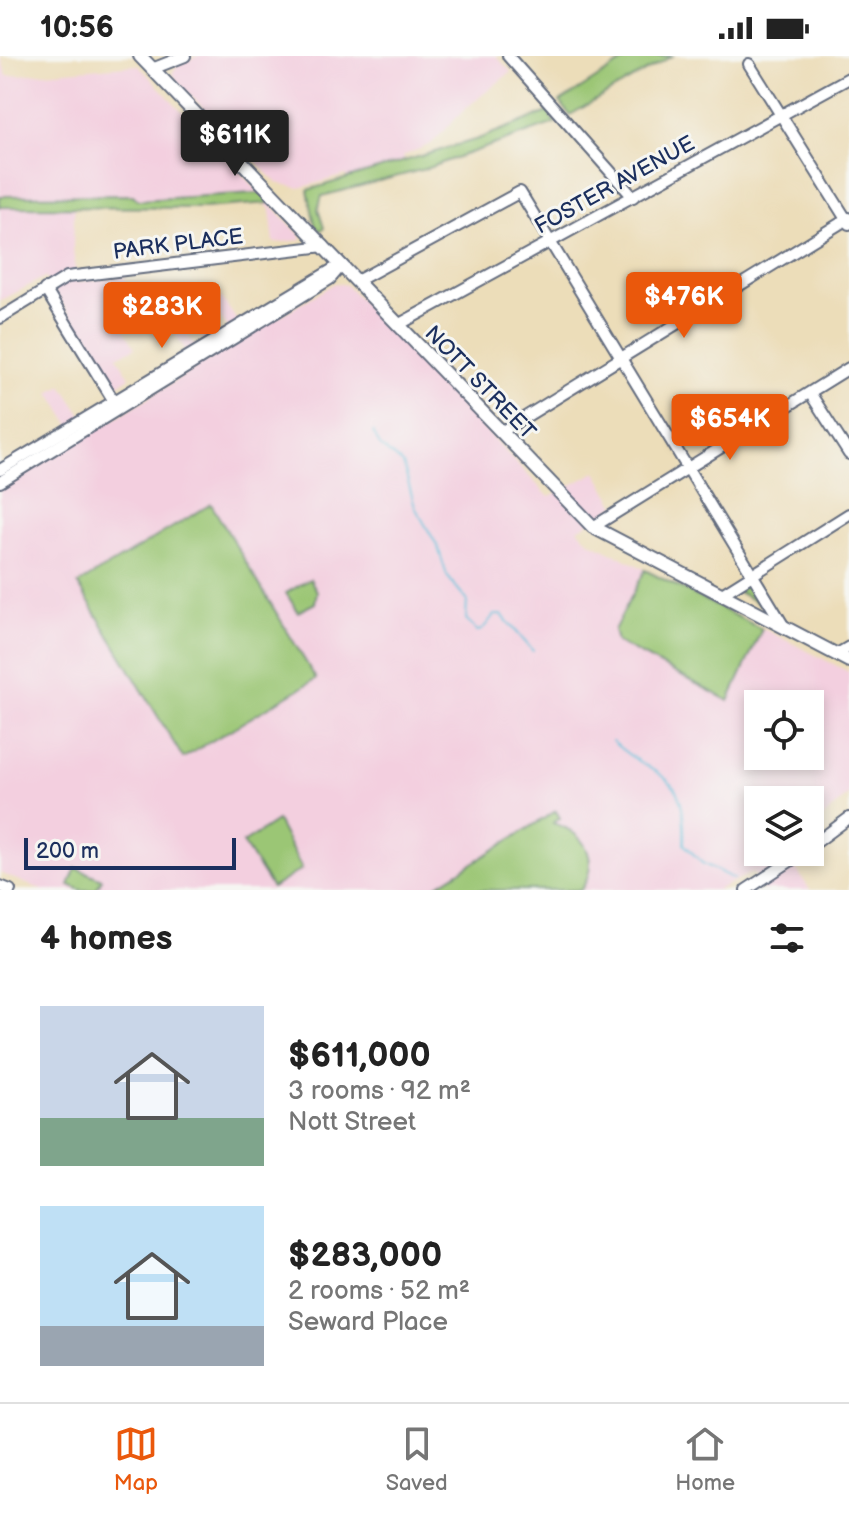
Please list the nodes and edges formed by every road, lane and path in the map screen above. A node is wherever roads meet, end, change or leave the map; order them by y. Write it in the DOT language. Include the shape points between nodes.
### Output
graph roads {
  1 [pos="140,56"];
  2 [pos="185,56"];
  3 [pos="508,56"];
  4 [pos="749,64"];
  5 [pos="152,69"];
  6 [pos="849,78"];
  7 [pos="782,114"];
  8 [pos="633,197"];
  9 [pos="848,221"];
  10 [pos="552,241"];
  11 [pos="324,246"];
  12 [pos="342,265"];
  13 [pos="357,281"];
  14 [pos="45,289"];
  15 [pos="0,318"];
  16 [pos="398,325"];
  17 [pos="621,358"];
  18 [pos="849,368"];
  19 [pos="810,393"];
  20 [pos="116,404"];
  21 [pos="501,432"];
  22 [pos="849,454"];
  23 [pos="689,468"];
  24 [pos="0,470"];
  25 [pos="0,482"];
  26 [pos="849,514"];
  27 [pos="593,527"];
  28 [pos="753,573"];
  29 [pos="722,594"];
  30 [pos="783,625"];
  31 [pos="849,647"];
  32 [pos="843,658"];
  33 [pos="849,818"];
  34 [pos="824,837"];
  35 [pos="783,866"];
  36 [pos="0,886"];
  37 [pos="10,890"];
  38 [pos="746,890"];
  1 -- 5 [label="main road, NOTT STREET"];
  2 -- 5 [label="street"];
  3 -- 8 [label="street"];
  4 -- 7 [label="street"];
  5 -- 11 [label="main road, NOTT STREET"];
  6 -- 7 [label="street, FOSTER AVENUE"];
  7 -- 8 [label="street, FOSTER AVENUE"];
  7 -- 9 [label="street"];
  8 -- 10 [label="street, FOSTER AVENUE"];
  9 -- 17 [label="street"];
  10 -- 13 [label="street" via="520,192"];
  10 -- 16 [label="street, FOSTER AVENUE"];
  10 -- 17 [label="street"];
  11 -- 12 [label="main road, NOTT STREET"];
  11 -- 14 [label="street, PARK PLACE" via="67,277"];
  12 -- 13 [label="main road, NOTT STREET"];
  12 -- 20 [label="street" via="330,279"];
  13 -- 16 [label="main road, NOTT STREET"];
  14 -- 15 [label="street, PARK PLACE"];
  14 -- 20 [label="street"];
  16 -- 21 [label="main road, NOTT STREET"];
  17 -- 21 [label="street"];
  17 -- 23 [label="street"];
  18 -- 19 [label="street"];
  19 -- 22 [label="street"];
  19 -- 23 [label="street"];
  20 -- 24 [label="street"];
  20 -- 25 [label="street"];
  21 -- 27 [label="main road, NOTT STREET"];
  23 -- 27 [label="street"];
  23 -- 28 [label="street"];
  26 -- 28 [label="street"];
  27 -- 29 [label="main road, NOTT STREET"];
  28 -- 29 [label="street"];
  28 -- 30 [label="street"];
  29 -- 30 [label="main road, NOTT STREET"];
  30 -- 32 [label="main road, NOTT STREET"];
  31 -- 32 [label="street"];
  33 -- 34 [label="street"];
  35 -- 38 [label="street"];
  36 -- 37 [label="street"];
}
